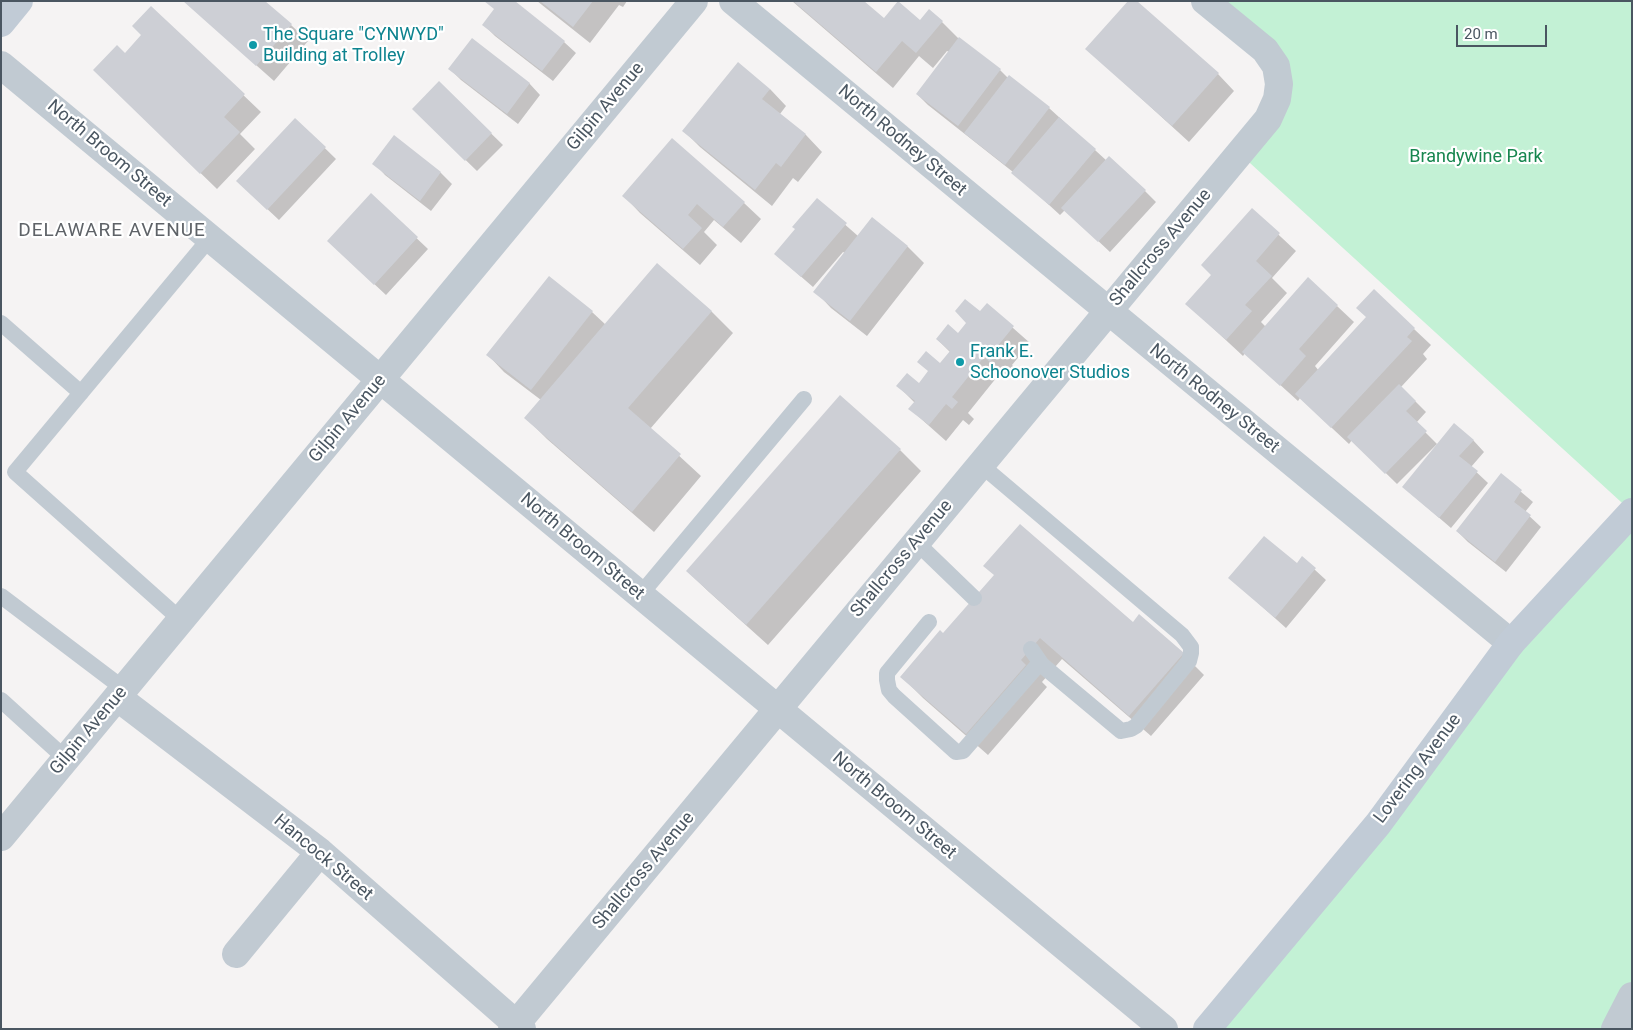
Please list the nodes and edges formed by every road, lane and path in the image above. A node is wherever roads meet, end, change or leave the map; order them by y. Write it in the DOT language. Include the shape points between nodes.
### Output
graph roads {
  1 [pos="19,1"];
  2 [pos="694,1"];
  3 [pos="733,1"];
  4 [pos="1205,1"];
  5 [pos="1,23"];
  6 [pos="1,65"];
  7 [pos="210,238"];
  8 [pos="1108,311"];
  9 [pos="1,324"];
  10 [pos="381,379"];
  11 [pos="81,393"];
  12 [pos="804,399"];
  13 [pos="981,465"];
  14 [pos="1632,512"];
  15 [pos="917,542"];
  16 [pos="640,595"];
  17 [pos="1,596"];
  18 [pos="974,598"];
  19 [pos="181,620"];
  20 [pos="929,622"];
  21 [pos="1512,643"];
  22 [pos="1031,649"];
  23 [pos="1042,665"];
  24 [pos="120,693"];
  25 [pos="1,700"];
  26 [pos="778,709"];
  27 [pos="66,759"];
  28 [pos="1,837"];
  29 [pos="320,852"];
  30 [pos="236,954"];
  31 [pos="1632,996"];
  32 [pos="517,1027"];
  33 [pos="1164,1029"];
  34 [pos="1207,1029"];
  35 [pos="1615,1029"];
  1 -- 5 [label="street"];
  2 -- 10 [label="street, Gilpin Avenue"];
  3 -- 8 [label="street, North Rodney Street"];
  4 -- 8 [label="street, Shallcross Avenue" via="1265,50 1276,66 1278,99 1268,119"];
  6 -- 7 [label="street, North Broom Street"];
  7 -- 10 [label="street, North Broom Street"];
  7 -- 11 [label="lane"];
  8 -- 13 [label="street, Shallcross Avenue"];
  8 -- 21 [label="street, North Rodney Street"];
  9 -- 11 [label="lane"];
  10 -- 16 [label="street, North Broom Street"];
  10 -- 19 [label="street, Gilpin Avenue"];
  11 -- 19 [label="lane" via="15,472"];
  12 -- 16 [label="lane"];
  13 -- 15 [label="street, Shallcross Avenue"];
  13 -- 23 [label="lane" via="1182,635 1191,647 1189,661 1136,726 1121,731"];
  14 -- 21 [label="street, Lovering Avenue"];
  15 -- 18 [label="lane"];
  15 -- 26 [label="street, Shallcross Avenue"];
  16 -- 26 [label="street, North Broom Street"];
  17 -- 24 [label="lane"];
  19 -- 24 [label="street, Gilpin Avenue"];
  20 -- 23 [label="lane" via="887,673 889,690 956,752 963,751 1033,669"];
  21 -- 34 [label="street, Lovering Avenue" via="1378,824"];
  22 -- 23 [label="lane"];
  24 -- 27 [label="street, Gilpin Avenue"];
  24 -- 29 [label="street, Hancock Street"];
  25 -- 27 [label="lane"];
  26 -- 32 [label="street, Shallcross Avenue"];
  26 -- 33 [label="street, North Broom Street"];
  27 -- 28 [label="street, Gilpin Avenue"];
  29 -- 30 [label="street"];
  29 -- 32 [label="street, Hancock Street"];
  31 -- 35 [label="street"];
}
